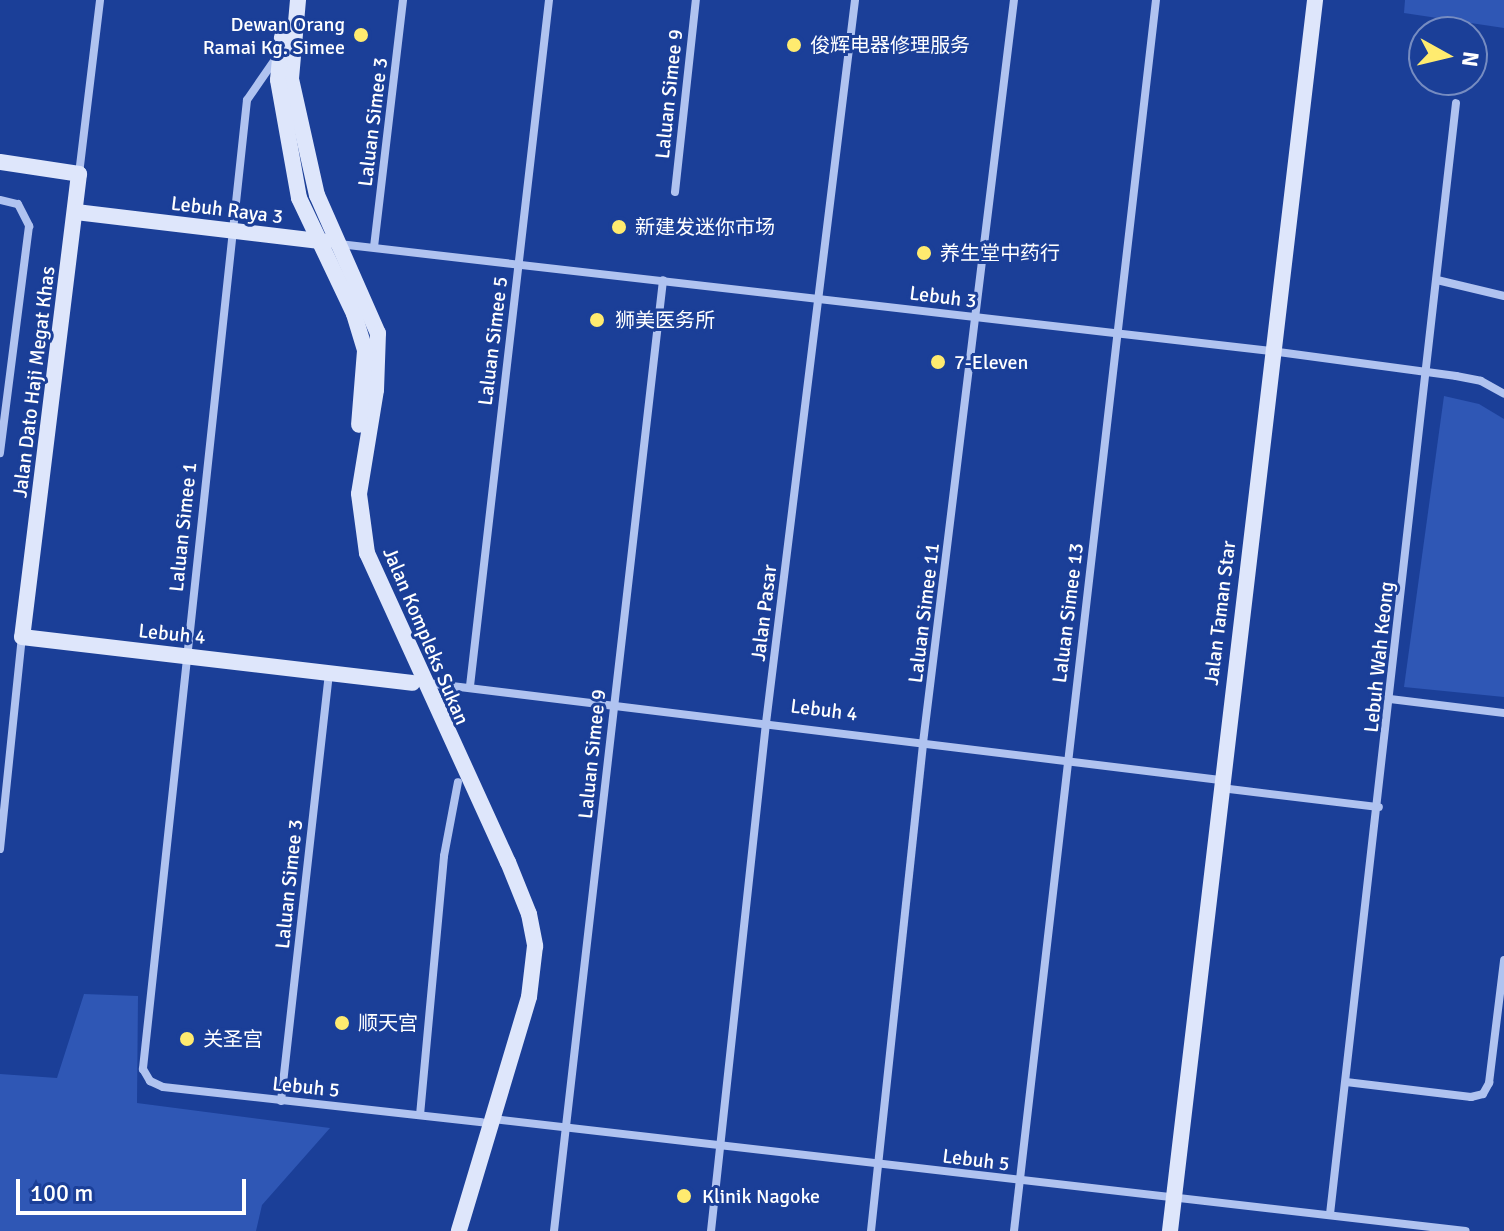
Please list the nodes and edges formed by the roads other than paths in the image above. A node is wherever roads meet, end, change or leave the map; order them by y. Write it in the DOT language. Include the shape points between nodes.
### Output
graph roads {
  1 [pos="100,0"];
  2 [pos="288,0"];
  3 [pos="298,0"];
  4 [pos="403,0"];
  5 [pos="549,0"];
  6 [pos="696,0"];
  7 [pos="855,0"];
  8 [pos="1014,0"];
  9 [pos="1156,0"];
  10 [pos="1315,0"];
  11 [pos="280,54"];
  12 [pos="1456,103"];
  13 [pos="0,162"];
  14 [pos="79,174"];
  15 [pos="675,192"];
  16 [pos="0,200"];
  17 [pos="76,212"];
  18 [pos="231,231"];
  19 [pos="318,241"];
  20 [pos="339,244"];
  21 [pos="374,247"];
  22 [pos="518,264"];
  23 [pos="663,280"];
  24 [pos="1437,280"];
  25 [pos="1504,296"];
  26 [pos="819,299"];
  27 [pos="978,317"];
  28 [pos="1119,333"];
  29 [pos="1271,351"];
  30 [pos="1427,372"];
  31 [pos="1504,394"];
  32 [pos="0,453"];
  33 [pos="22,637"];
  34 [pos="185,655"];
  35 [pos="329,671"];
  36 [pos="417,683"];
  37 [pos="470,686"];
  38 [pos="1390,699"];
  39 [pos="613,704"];
  40 [pos="1504,713"];
  41 [pos="766,723"];
  42 [pos="923,743"];
  43 [pos="1066,761"];
  44 [pos="458,782"];
  45 [pos="1220,784"];
  46 [pos="1379,807"];
  47 [pos="2,816"];
  48 [pos="0,849"];
  49 [pos="1504,960"];
  50 [pos="142,1062"];
  51 [pos="1346,1082"];
  52 [pos="281,1101"];
  53 [pos="420,1115"];
  54 [pos="486,1119"];
  55 [pos="566,1128"];
  56 [pos="722,1146"];
  57 [pos="879,1164"];
  58 [pos="1020,1182"];
  59 [pos="1174,1198"];
  60 [pos="1330,1214"];
  61 [pos="448,1231"];
  62 [pos="459,1231"];
  63 [pos="554,1231"];
  64 [pos="711,1231"];
  65 [pos="871,1231"];
  66 [pos="1014,1231"];
  67 [pos="1170,1231"];
  68 [pos="1466,1231"];
  1 -- 14 [label="street, Jalan Dato Haji Megat Khas"];
  2 -- 11 [label="main road, Jalan Kompleks Sukan"];
  3 -- 20 [label="main road, Jalan Kompleks Sukan" via="291,79 317,195"];
  4 -- 21 [label="street, Laluan Simee 3"];
  5 -- 22 [label="street, Laluan Simee 5"];
  6 -- 15 [label="street, Laluan Simee 9"];
  7 -- 26 [label="street, Jalan Pasar"];
  8 -- 27 [label="street, Laluan Simee 11"];
  9 -- 28 [label="street, Laluan Simee 13"];
  10 -- 29 [label="main road, Jalan Taman Star"];
  11 -- 18 [label="street, Laluan Simee 1" via="247,100"];
  11 -- 19 [label="main road, Jalan Kompleks Sukan" via="284,121 299,198"];
  12 -- 24 [label="street, Lebuh Wah Keong"];
  13 -- 14 [label="main road"];
  14 -- 17 [label="main road, Jalan Dato Haji Megat Khas"];
  16 -- 32 [label="street" via="24,209 29,226"];
  17 -- 18 [label="main road, Lebuh Raya 3"];
  17 -- 33 [label="main road, Jalan Dato Haji Megat Khas"];
  18 -- 19 [label="main road, Lebuh Raya 3"];
  18 -- 34 [label="street, Laluan Simee 1"];
  19 -- 20 [label="main road, Lebuh Raya 3"];
  19 -- 36 [label="main road, Jalan Kompleks Sukan" via="365,351 351,483 353,527"];
  20 -- 21 [label="street, Lebuh Raya 3"];
  20 -- 36 [label="main road, Jalan Kompleks Sukan" via="372,311 380,352 359,494 363,535"];
  21 -- 22 [label="street, Lebuh 3"];
  22 -- 23 [label="street, Lebuh 3"];
  22 -- 37 [label="street, Laluan Simee 5"];
  23 -- 26 [label="street, Lebuh 3"];
  23 -- 39 [label="street, Laluan Simee 9"];
  24 -- 25 [label="street"];
  24 -- 30 [label="street, Lebuh Wah Keong"];
  26 -- 27 [label="street, Lebuh 3"];
  26 -- 41 [label="street, Jalan Pasar"];
  27 -- 28 [label="street, Lebuh 3"];
  27 -- 42 [label="street, Laluan Simee 11"];
  28 -- 29 [label="street, Lebuh 3"];
  28 -- 43 [label="street, Laluan Simee 13"];
  29 -- 30 [label="street, Lebuh 3"];
  29 -- 45 [label="main road, Jalan Taman Star"];
  30 -- 31 [label="street, Lebuh 3" via="1481,381"];
  30 -- 38 [label="street, Lebuh Wah Keong"];
  33 -- 34 [label="main road, Lebuh 4"];
  33 -- 47 [label="street, Jalan Dato Haji Megat Khas"];
  34 -- 35 [label="main road, Lebuh 4"];
  34 -- 50 [label="street, Laluan Simee 1"];
  35 -- 36 [label="main road, Lebuh 4"];
  35 -- 52 [label="street, Laluan Simee 3"];
  36 -- 37 [label="street, Lebuh 4"];
  36 -- 44 [label="main road, Jalan Kompleks Sukan"];
  36 -- 54 [label="main road, Jalan Kompleks Sukan" via="508,862 532,927 531,987"];
  37 -- 39 [label="street, Lebuh 4"];
  38 -- 40 [label="street"];
  38 -- 46 [label="street, Lebuh Wah Keong"];
  39 -- 41 [label="street, Lebuh 4"];
  39 -- 55 [label="street, Laluan Simee 9"];
  41 -- 42 [label="street, Lebuh 4"];
  41 -- 56 [label="street, Jalan Pasar"];
  42 -- 43 [label="street, Lebuh 4"];
  42 -- 57 [label="street, Laluan Simee 11"];
  43 -- 45 [label="street, Lebuh 4"];
  43 -- 58 [label="street, Laluan Simee 13"];
  44 -- 53 [label="street" via="444,856"];
  44 -- 54 [label="main road, Jalan Kompleks Sukan" via="517,909 527,959"];
  45 -- 46 [label="street, Lebuh 4"];
  45 -- 59 [label="main road, Jalan Taman Star"];
  46 -- 51 [label="street, Lebuh Wah Keong"];
  47 -- 48 [label="street, Jalan Dato Haji Megat Khas"];
  49 -- 51 [label="street" via="1489,1083 1483,1094 1471,1097"];
  50 -- 52 [label="street, Lebuh 5" via="150,1081 163,1087"];
  51 -- 60 [label="street, Lebuh Wah Keong"];
  52 -- 53 [label="street, Lebuh 5"];
  53 -- 54 [label="street, Lebuh 5"];
  54 -- 55 [label="street, Lebuh 5"];
  54 -- 61 [label="main road, Jalan Kompleks Sukan"];
  54 -- 62 [label="main road, Jalan Kompleks Sukan"];
  55 -- 56 [label="street, Lebuh 5"];
  55 -- 63 [label="street, Laluan Simee 9"];
  56 -- 57 [label="street, Lebuh 5"];
  56 -- 64 [label="street, Jalan Pasar"];
  57 -- 58 [label="street, Lebuh 5"];
  57 -- 65 [label="street, Laluan Simee 11"];
  58 -- 59 [label="street, Lebuh 5"];
  58 -- 66 [label="street, Laluan Simee 13"];
  59 -- 60 [label="street, Lebuh 5"];
  59 -- 67 [label="main road, Jalan Taman Star"];
  60 -- 68 [label="street, Lebuh 5"];
}
